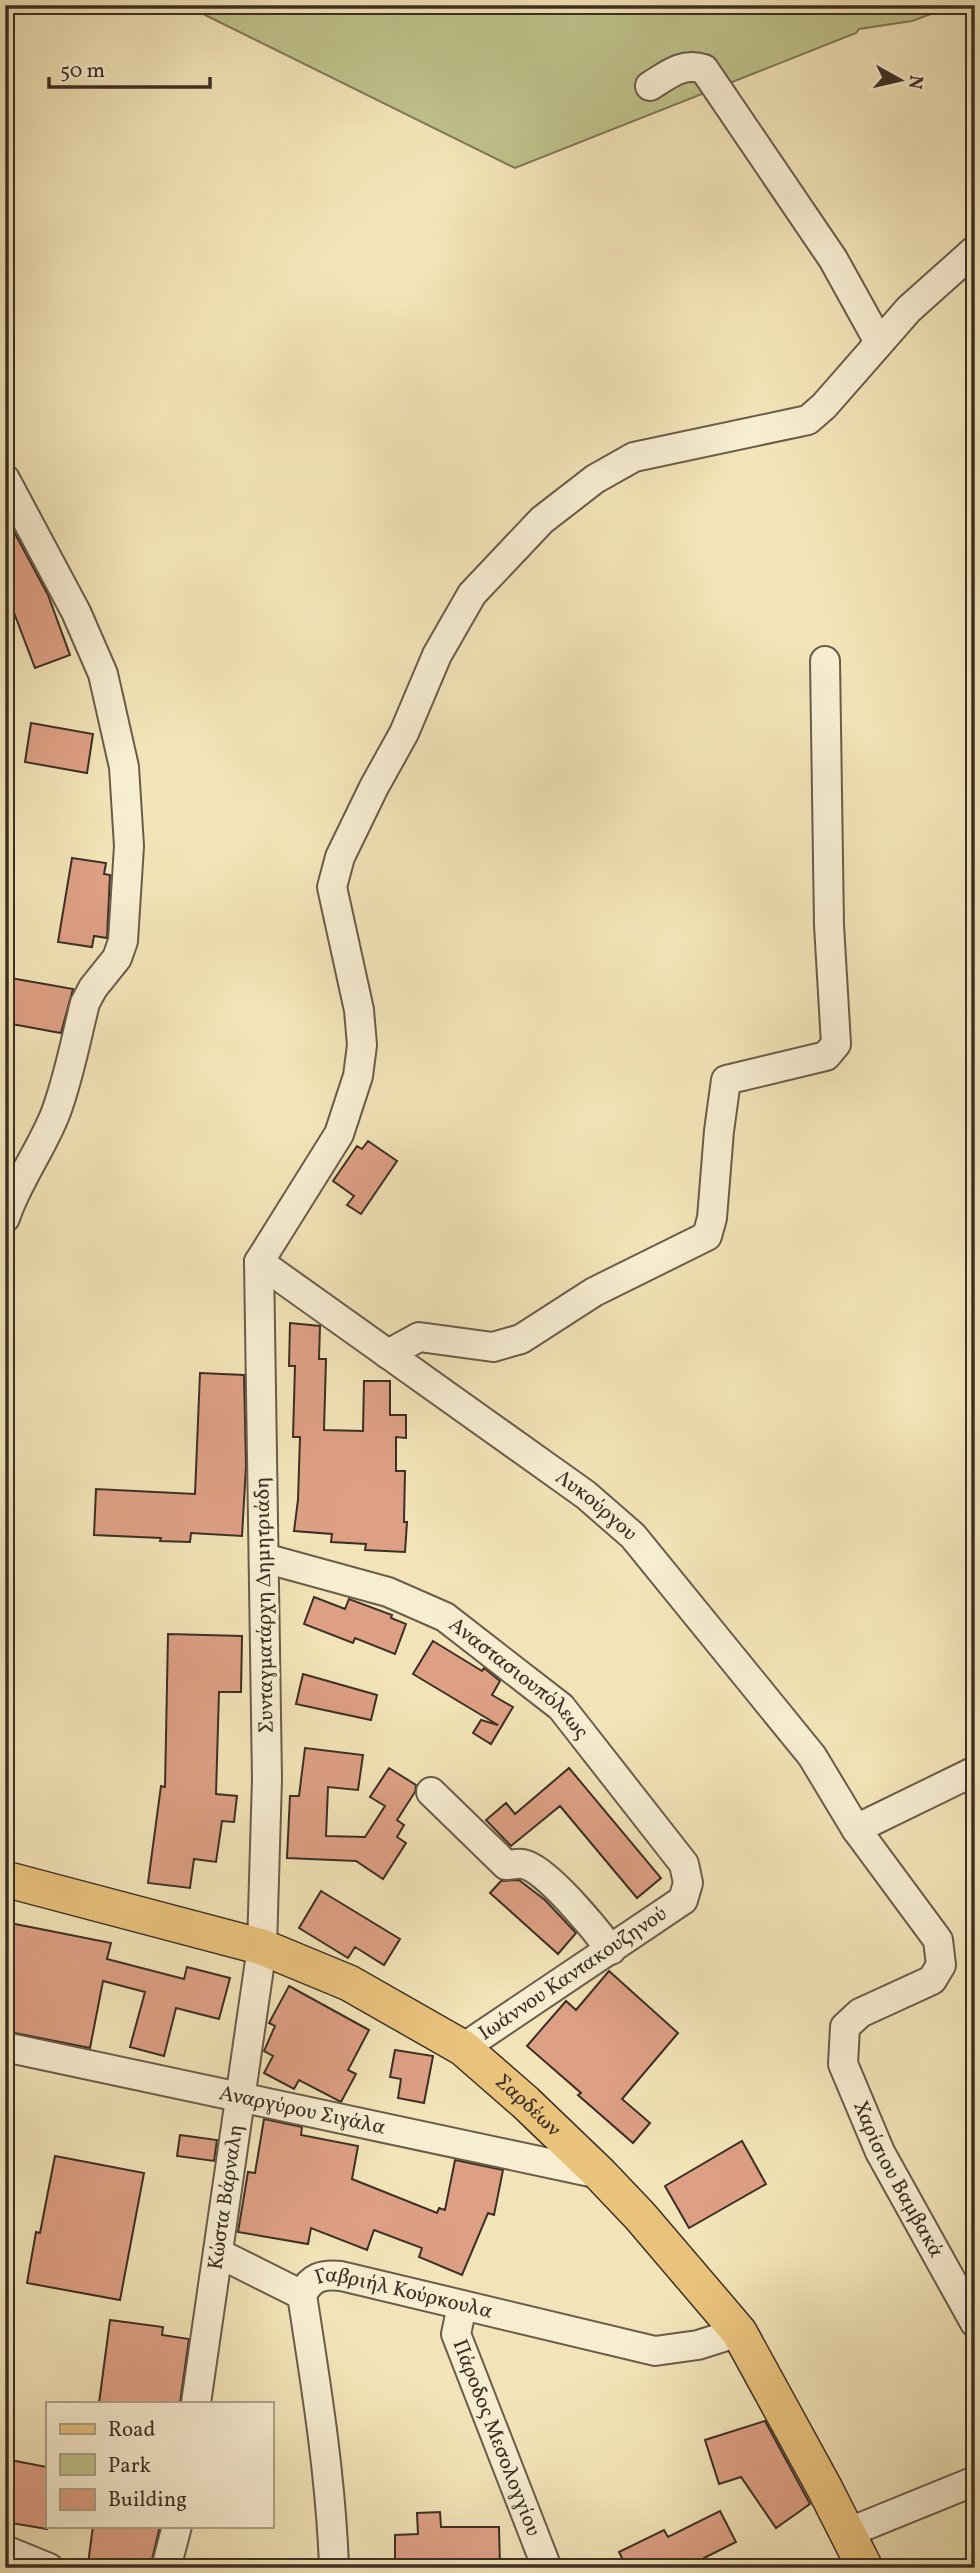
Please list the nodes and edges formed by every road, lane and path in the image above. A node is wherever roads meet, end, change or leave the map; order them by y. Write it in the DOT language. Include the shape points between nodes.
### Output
graph roads {
  1 [pos="650,86"];
  2 [pos="975,250"];
  3 [pos="879,342"];
  4 [pos="5,479"];
  5 [pos="825,661"];
  6 [pos="5,1218"];
  7 [pos="259,1262"];
  8 [pos="388,1354"];
  9 [pos="264,1558"];
  10 [pos="975,1771"];
  11 [pos="431,1792"];
  12 [pos="856,1829"];
  13 [pos="5,1879"];
  14 [pos="683,1900"];
  15 [pos="262,1947"];
  16 [pos="611,1950"];
  17 [pos="845,2027"];
  18 [pos="5,2047"];
  19 [pos="463,2048"];
  20 [pos="239,2097"];
  21 [pos="600,2174"];
  22 [pos="218,2253"];
  23 [pos="302,2295"];
  24 [pos="462,2306"];
  25 [pos="975,2323"];
  26 [pos="739,2332"];
  27 [pos="196,2402"];
  28 [pos="975,2481"];
  29 [pos="176,2528"];
  30 [pos="847,2533"];
  31 [pos="5,2550"];
  32 [pos="50,2568"];
  33 [pos="166,2568"];
  34 [pos="334,2568"];
  35 [pos="547,2568"];
  36 [pos="864,2568"];
  1 -- 3 [label="street" via="678,68 704,69 833,259"];
  2 -- 3 [label="street"];
  3 -- 7 [label="street" via="808,420 634,457 595,479 542,520 472,594 437,655 404,733 340,857 332,887 359,1010 362,1045 358,1076 339,1134"];
  4 -- 6 [label="street" via="76,612 103,674 124,766 129,846 123,941 117,958 85,1003 56,1111"];
  5 -- 8 [label="street" via="829,925 836,1044 826,1056 726,1080 707,1236 594,1292 521,1339 493,1347 419,1337"];
  7 -- 8 [label="street, Λυκούργου"];
  7 -- 9 [label="street, Συνταγματάρχη Δημητριάδη"];
  8 -- 12 [label="street, Λυκούργου" via="586,1495 633,1536 812,1756"];
  9 -- 14 [label="street, Αναστασιουπόλεως" via="388,1592 445,1618 561,1707 684,1864 688,1883"];
  9 -- 15 [label="street, Συνταγματάρχη Δημητριάδη" via="268,1779"];
  10 -- 12 [label="street"];
  11 -- 16 [label="street" via="506,1865 524,1864 545,1877"];
  12 -- 17 [label="street, Λυκούργου" via="938,1940 941,1965 932,1980 860,2013"];
  13 -- 15 [label="main road, Σαρδέων"];
  14 -- 16 [label="street, Ιωάννου Καντακουζηνού"];
  15 -- 19 [label="main road, Σαρδέων" via="349,1983"];
  15 -- 20 [label="street, Κώστα Βάρναλη"];
  16 -- 19 [label="street, Ιωάννου Καντακουζηνού"];
  17 -- 25 [label="street, Χαρίσιου Βαμβακά" via="843,2064 880,2152"];
  18 -- 20 [label="street, Αναργύρου Σιγάλα"];
  19 -- 21 [label="main road, Σαρδέων"];
  20 -- 21 [label="street, Αναργύρου Σιγάλα"];
  20 -- 22 [label="street, Κώστα Βάρναλη"];
  21 -- 26 [label="main road, Σαρδέων"];
  22 -- 23 [label="street"];
  22 -- 27 [label="street, Κώστα Βάρναλη"];
  23 -- 24 [label="street, Γαβριήλ Κούρκουλα" via="314,2278 326,2274"];
  23 -- 34 [label="street, Γαβριήλ Κούρκουλα" via="319,2407"];
  24 -- 26 [label="street, Γαβριήλ Κούρκουλα" via="654,2351 698,2345"];
  24 -- 35 [label="street, Πάροδος Μεσολογγίου" via="456,2334"];
  26 -- 30 [label="main road, Σαρδέων"];
  28 -- 30 [label="street"];
  29 -- 33 [label="street"];
  30 -- 36 [label="main road, Σαρδέων"];
  31 -- 32 [label="street"];
}
